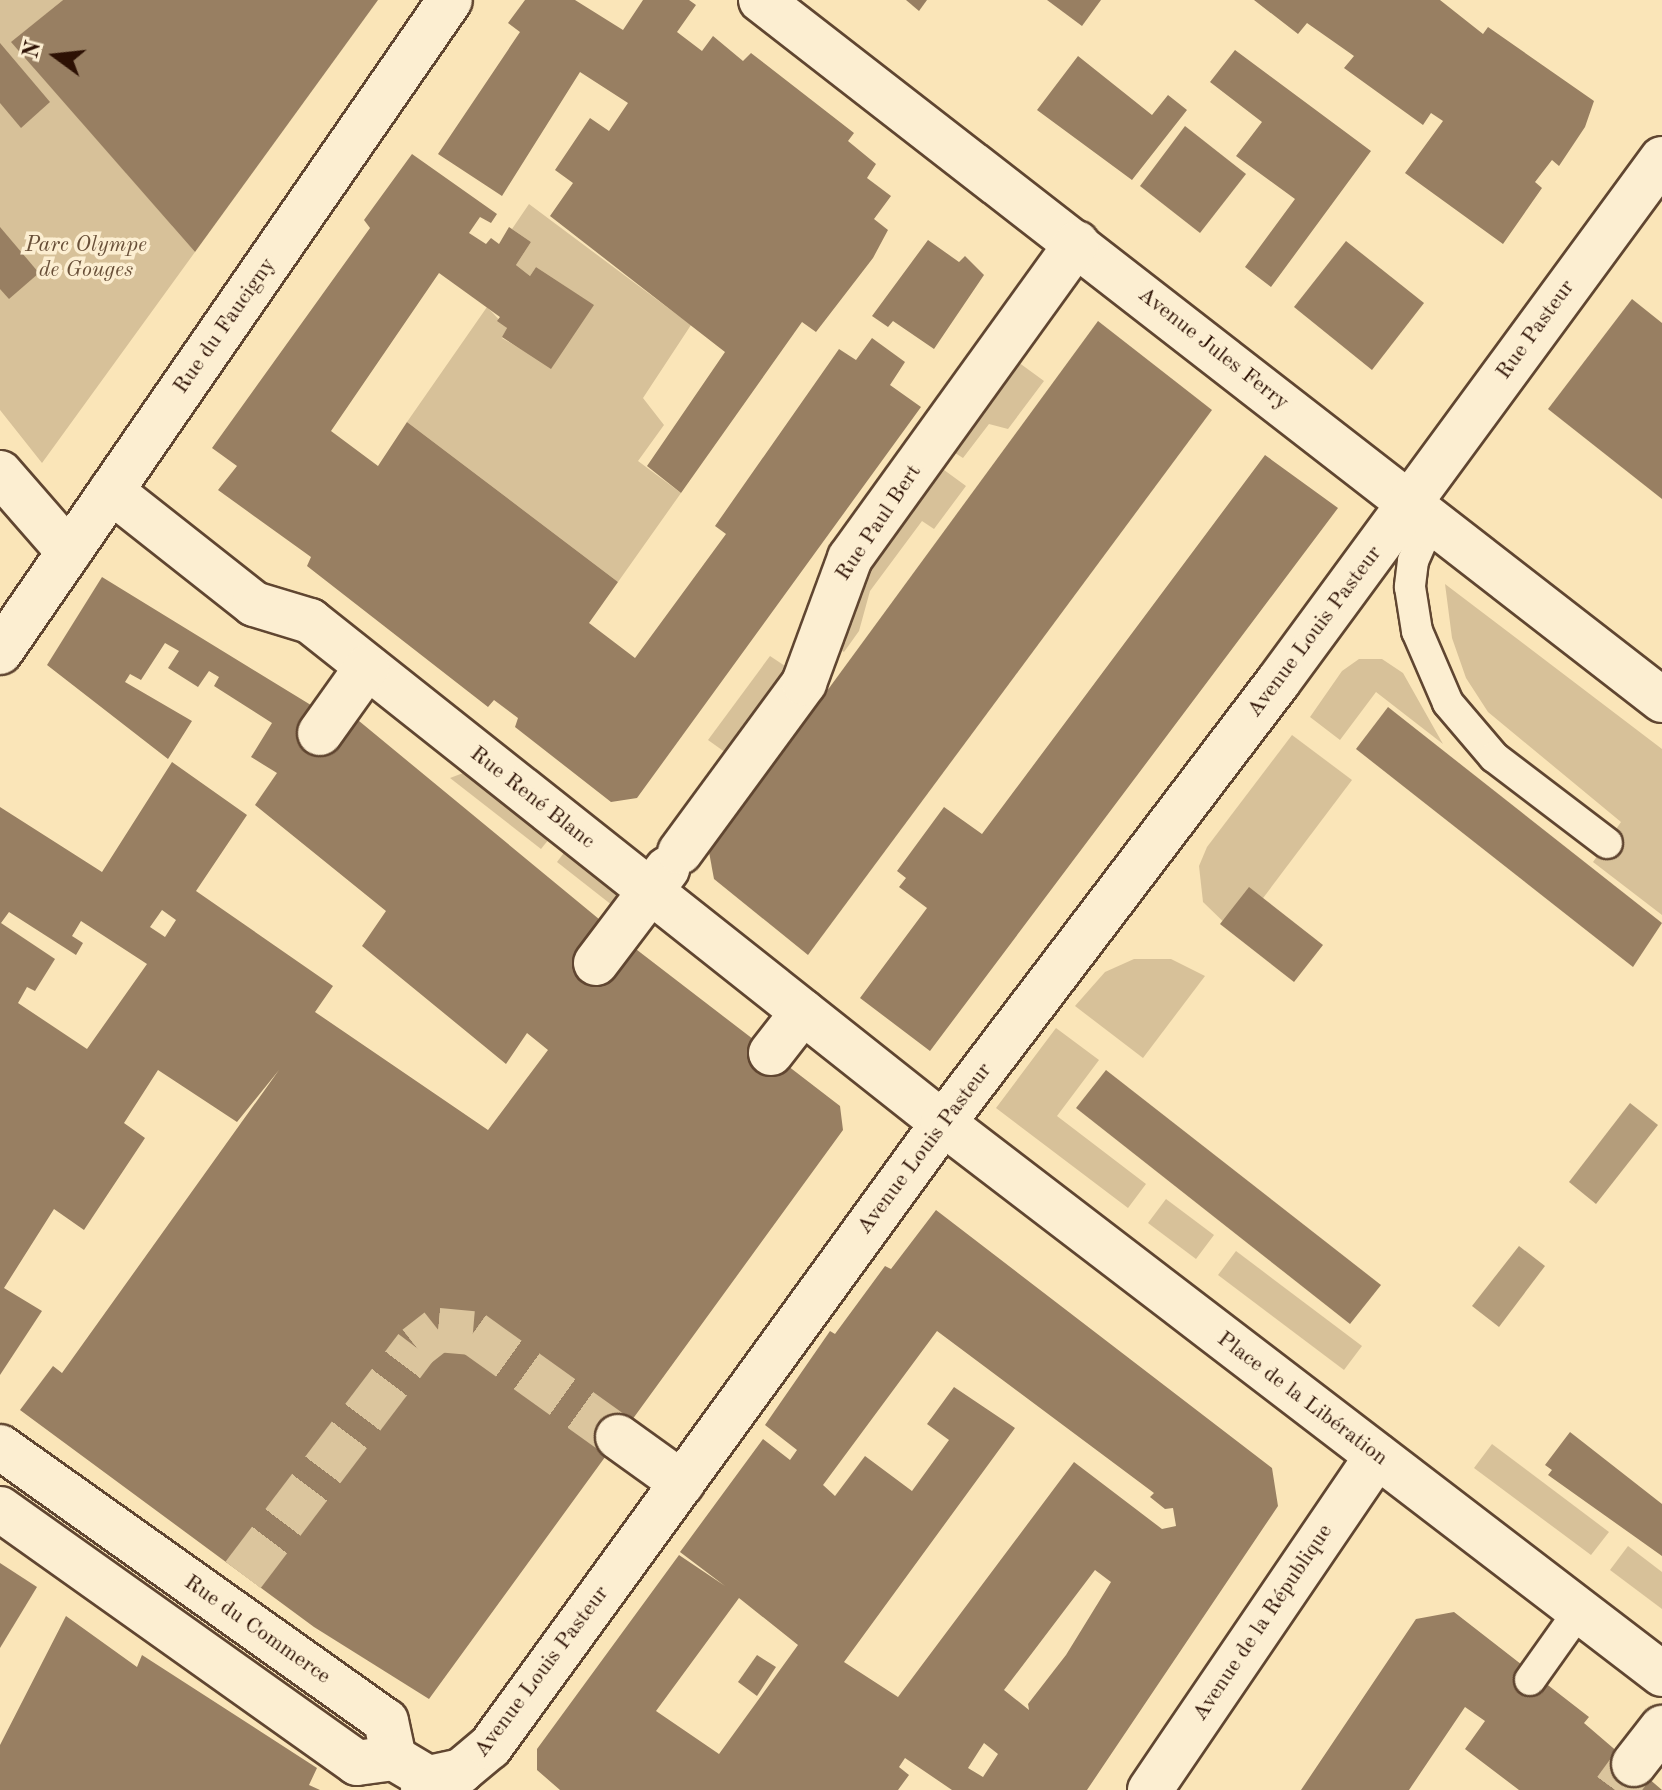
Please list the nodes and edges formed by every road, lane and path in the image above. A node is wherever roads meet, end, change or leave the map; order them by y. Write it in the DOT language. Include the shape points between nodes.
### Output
graph roads {
  1 [pos="450,0"];
  2 [pos="761,0"];
  3 [pos="1662,159"];
  4 [pos="1077,243"];
  5 [pos="0,473"];
  6 [pos="111,491"];
  7 [pos="1421,510"];
  8 [pos="69,552"];
  9 [pos="0,652"];
  10 [pos="367,667"];
  11 [pos="1662,700"];
  12 [pos="320,733"];
  13 [pos="1607,843"];
  14 [pos="649,891"];
  15 [pos="596,963"];
  16 [pos="803,1012"];
  17 [pos="771,1053"];
  18 [pos="943,1123"];
  19 [pos="618,1437"];
  20 [pos="0,1447"];
  21 [pos="1377,1456"];
  22 [pos="682,1483"];
  23 [pos="0,1509"];
  24 [pos="98,1516"];
  25 [pos="74,1562"];
  26 [pos="1579,1611"];
  27 [pos="1662,1674"];
  28 [pos="1530,1680"];
  29 [pos="1662,1728"];
  30 [pos="1634,1764"];
  31 [pos="424,1779"];
  32 [pos="1150,1790"];
  1 -- 6 [label="street, Rue du Faucigny"];
  2 -- 4 [label="street, Avenue Jules Ferry"];
  3 -- 7 [label="street, Rue Pasteur"];
  4 -- 7 [label="street, Avenue Jules Ferry"];
  4 -- 14 [label="street, Rue Paul Bert" via="843,570 804,683"];
  5 -- 8 [label="street"];
  6 -- 8 [label="street, Rue du Faucigny"];
  6 -- 10 [label="street, Rue René Blanc" via="254,604 310,621"];
  7 -- 11 [label="street, Avenue Jules Ferry"];
  7 -- 13 [label="lane" via="1410,587 1417,631 1448,703 1494,757"];
  7 -- 18 [label="street, Avenue Louis Pasteur" via="1278,682"];
  8 -- 9 [label="street, Rue du Faucigny"];
  10 -- 12 [label="street"];
  10 -- 14 [label="street, Rue René Blanc"];
  14 -- 15 [label="street, Rue Paul Bert"];
  14 -- 16 [label="street, Rue René Blanc"];
  16 -- 17 [label="street"];
  16 -- 18 [label="street, Rue René Blanc"];
  18 -- 21 [label="street, Place de la Libération"];
  18 -- 22 [label="street, Avenue Louis Pasteur"];
  19 -- 22 [label="street"];
  20 -- 24 [label="street, Rue du Commerce"];
  21 -- 26 [label="street, Place de la Libération"];
  21 -- 32 [label="street, Avenue de la République"];
  22 -- 31 [label="street, Avenue Louis Pasteur" via="490,1747 461,1771"];
  23 -- 25 [label="street"];
  24 -- 25 [label="street"];
  24 -- 31 [label="street, Rue du Commerce" via="233,1590 386,1721"];
  25 -- 31 [label="street" via="357,1763"];
  26 -- 27 [label="street, Place de la Libération"];
  26 -- 28 [label="lane"];
  29 -- 30 [label="street"];
}
